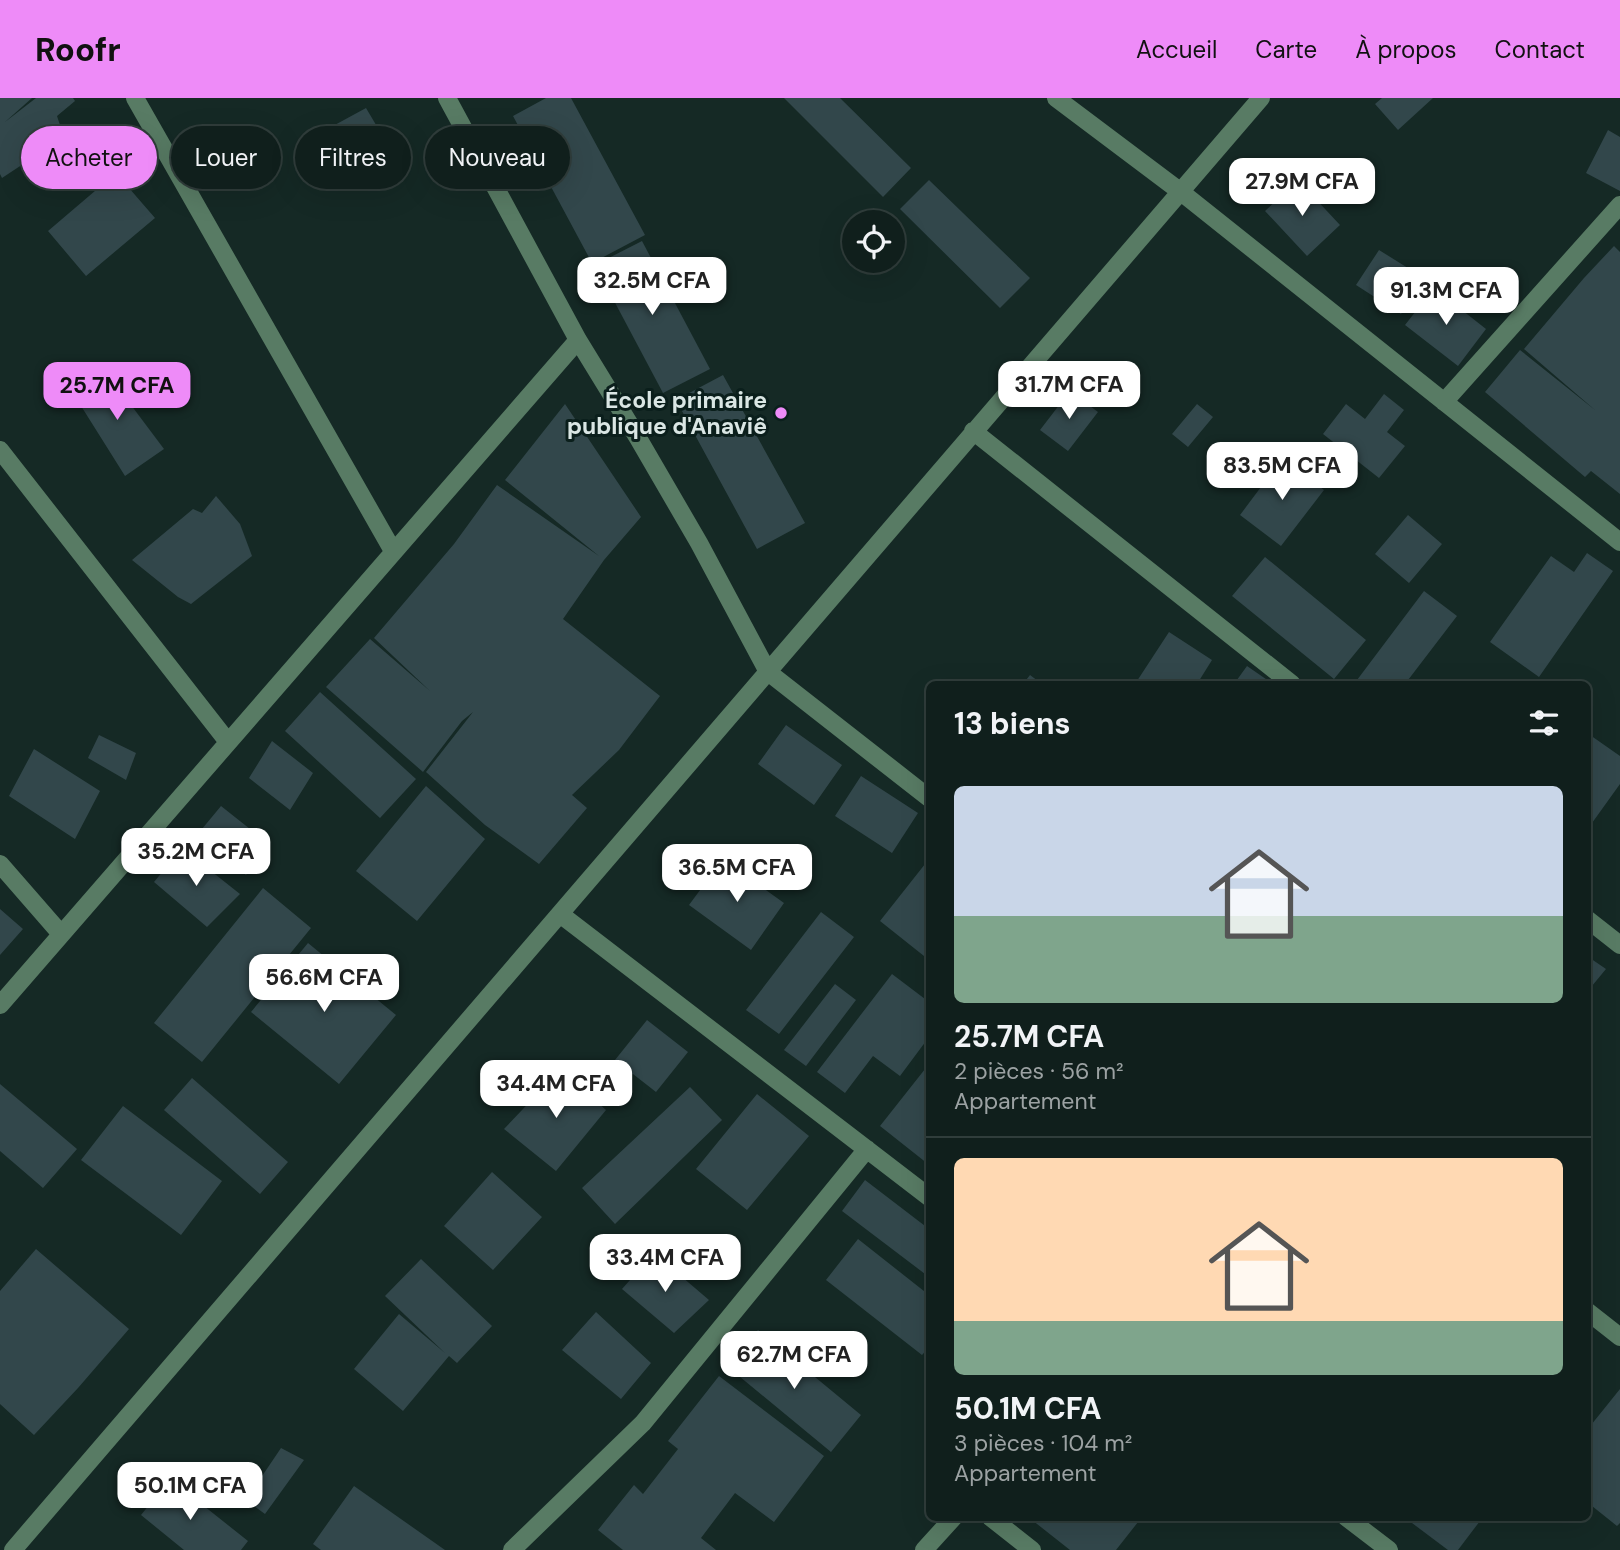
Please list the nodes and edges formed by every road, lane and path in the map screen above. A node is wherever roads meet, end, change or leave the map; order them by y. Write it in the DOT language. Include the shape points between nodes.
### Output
graph roads {
  1 [pos="135,98"];
  2 [pos="447,98"];
  3 [pos="1056,98"];
  4 [pos="1261,98"];
  5 [pos="1181,192"];
  6 [pos="1620,205"];
  7 [pos="578,340"];
  8 [pos="1444,402"];
  9 [pos="973,431"];
  10 [pos="0,450"];
  11 [pos="1620,542"];
  12 [pos="393,551"];
  13 [pos="768,672"];
  14 [pos="1288,681"];
  15 [pos="228,742"];
  16 [pos="926,796"];
  17 [pos="0,864"];
  18 [pos="560,914"];
  19 [pos="1591,922"];
  20 [pos="61,934"];
  21 [pos="1620,945"];
  22 [pos="0,1004"];
  23 [pos="867,1149"];
  24 [pos="926,1195"];
  25 [pos="1591,1314"];
  26 [pos="1620,1337"];
  27 [pos="950,1521"];
  28 [pos="995,1521"];
  29 [pos="1351,1521"];
  30 [pos="13,1550"];
  31 [pos="513,1550"];
  32 [pos="924,1550"];
  33 [pos="1032,1550"];
  34 [pos="1388,1550"];
  1 -- 12 [label="street"];
  2 -- 7 [label="street"];
  3 -- 5 [label="street"];
  4 -- 5 [label="street"];
  5 -- 8 [label="street"];
  5 -- 9 [label="street"];
  6 -- 8 [label="street"];
  7 -- 12 [label="street"];
  7 -- 13 [label="street"];
  8 -- 11 [label="street"];
  9 -- 13 [label="street"];
  9 -- 14 [label="street"];
  10 -- 15 [label="street"];
  12 -- 15 [label="street"];
  13 -- 16 [label="street"];
  13 -- 18 [label="street"];
  15 -- 20 [label="street"];
  17 -- 20 [label="street"];
  18 -- 23 [label="street"];
  18 -- 30 [label="street"];
  19 -- 21 [label="street"];
  20 -- 22 [label="street"];
  23 -- 24 [label="street"];
  23 -- 31 [label="street" via="643,1423"];
  25 -- 26 [label="street"];
  27 -- 32 [label="street"];
  28 -- 33 [label="street"];
  29 -- 34 [label="street"];
}
